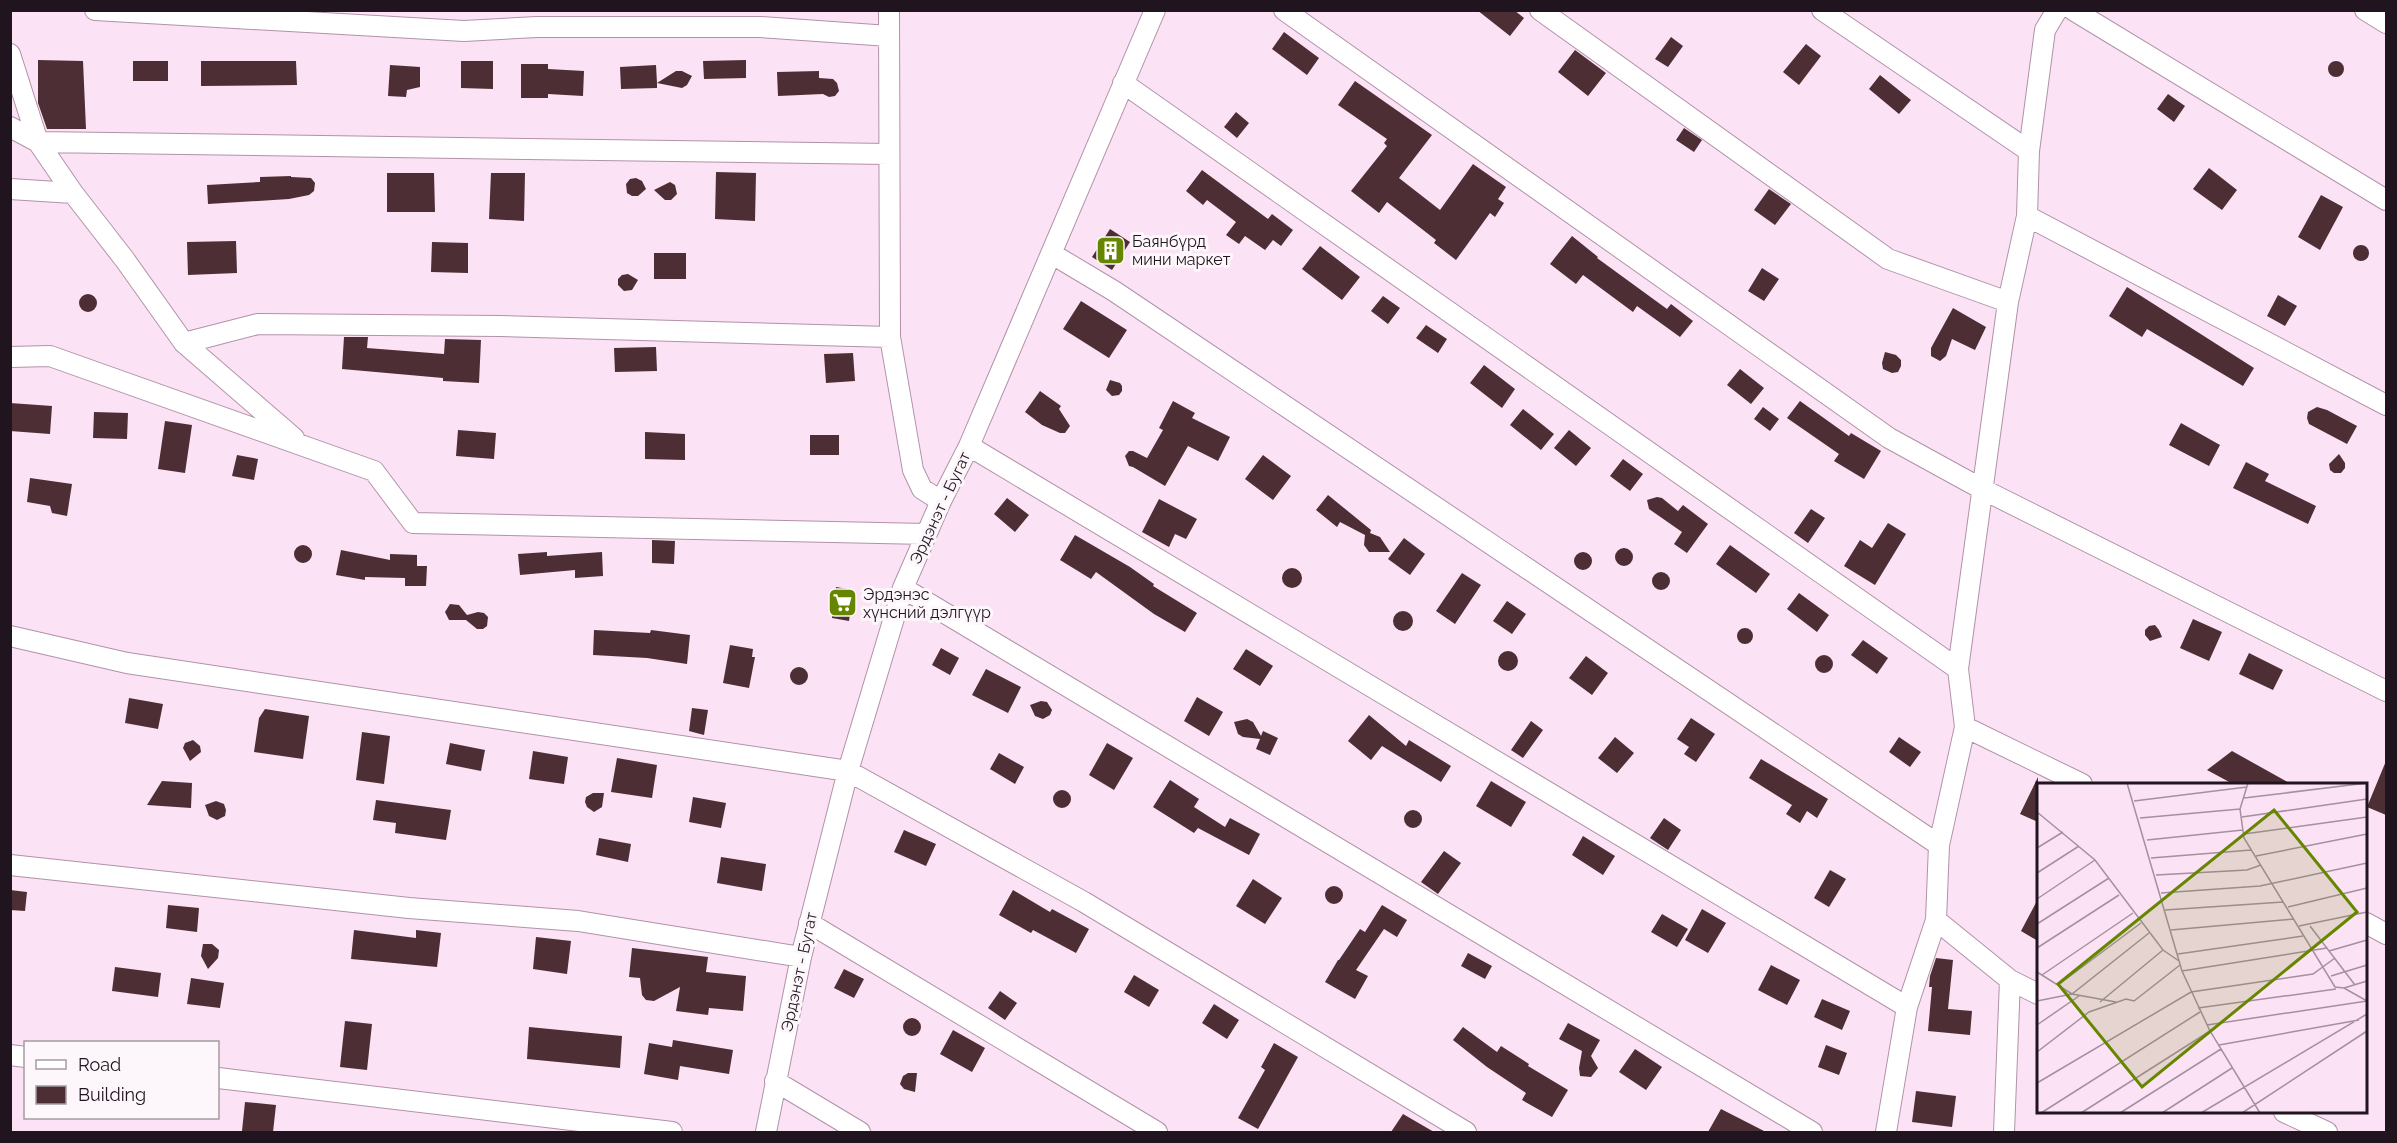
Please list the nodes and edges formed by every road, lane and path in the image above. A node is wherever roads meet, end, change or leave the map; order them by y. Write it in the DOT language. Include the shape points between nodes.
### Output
graph roads {
  1 [pos="95,10"];
  2 [pos="889,10"];
  3 [pos="1155,10"];
  4 [pos="1284,10"];
  5 [pos="1540,10"];
  6 [pos="1822,10"];
  7 [pos="2057,10"];
  8 [pos="2073,10"];
  9 [pos="2365,10"];
  10 [pos="2386,23"];
  11 [pos="889,36"];
  12 [pos="10,54"];
  13 [pos="1123,83"];
  14 [pos="10,127"];
  15 [pos="38,142"];
  16 [pos="2029,151"];
  17 [pos="889,154"];
  18 [pos="10,189"];
  19 [pos="73,193"];
  20 [pos="2386,200"];
  21 [pos="2027,216"];
  22 [pos="1052,254"];
  23 [pos="2008,302"];
  24 [pos="890,337"];
  25 [pos="184,343"];
  26 [pos="10,357"];
  27 [pos="2386,405"];
  28 [pos="302,446"];
  29 [pos="969,446"];
  30 [pos="1982,489"];
  31 [pos="941,501"];
  32 [pos="926,534"];
  33 [pos="903,588"];
  34 [pos="10,636"];
  35 [pos="1958,669"];
  36 [pos="2386,691"];
  37 [pos="1965,727"];
  38 [pos="848,771"];
  39 [pos="2080,783"];
  40 [pos="1939,845"];
  41 [pos="10,866"];
  42 [pos="1936,920"];
  43 [pos="809,923"];
  44 [pos="2367,924"];
  45 [pos="2386,934"];
  46 [pos="801,957"];
  47 [pos="2010,980"];
  48 [pos="2037,994"];
  49 [pos="1907,1006"];
  50 [pos="219,1078"];
  51 [pos="776,1081"];
  52 [pos="2286,1113"];
  53 [pos="672,1132"];
  54 [pos="766,1132"];
  55 [pos="860,1132"];
  56 [pos="1157,1132"];
  57 [pos="1466,1132"];
  58 [pos="1812,1132"];
  59 [pos="1886,1132"];
  60 [pos="2004,1132"];
  61 [pos="2327,1132"];
  1 -- 11 [label="street" via="464,31 537,27 760,27"];
  2 -- 11 [label="street"];
  3 -- 13 [label="street, Эрдэнэт - Бугат"];
  4 -- 30 [label="street" via="1889,438"];
  5 -- 23 [label="street" via="1888,259"];
  6 -- 16 [label="street"];
  7 -- 16 [label="street" via="2045,30"];
  8 -- 20 [label="street"];
  9 -- 10 [label="street"];
  11 -- 17 [label="street"];
  12 -- 15 [label="street"];
  13 -- 22 [label="street, Эрдэнэт - Бугат"];
  13 -- 35 [label="street"];
  14 -- 15 [label="street"];
  15 -- 17 [label="street"];
  15 -- 19 [label="street"];
  16 -- 21 [label="street"];
  17 -- 24 [label="street"];
  18 -- 19 [label="street"];
  19 -- 25 [label="street"];
  21 -- 23 [label="street"];
  21 -- 27 [label="street"];
  22 -- 29 [label="street, Эрдэнэт - Бугат"];
  22 -- 40 [label="street" via="1114,291"];
  23 -- 30 [label="street"];
  24 -- 25 [label="street" via="258,324"];
  24 -- 31 [label="street" via="913,470 922,489"];
  25 -- 28 [label="street"];
  26 -- 28 [label="street" via="50,356"];
  28 -- 32 [label="street" via="374,471 413,523"];
  29 -- 31 [label="street, Эрдэнэт - Бугат"];
  29 -- 49 [label="street"];
  30 -- 35 [label="street"];
  30 -- 36 [label="street"];
  31 -- 32 [label="street, Эрдэнэт - Бугат"];
  32 -- 33 [label="street, Эрдэнэт - Бугат"];
  33 -- 38 [label="street, Эрдэнэт - Бугат"];
  33 -- 58 [label="street"];
  34 -- 38 [label="street" via="127,663"];
  35 -- 37 [label="street"];
  37 -- 39 [label="street"];
  37 -- 40 [label="street"];
  38 -- 43 [label="street, Эрдэнэт - Бугат"];
  38 -- 57 [label="street" via="1084,902"];
  40 -- 42 [label="street"];
  41 -- 46 [label="street" via="409,908 578,921"];
  42 -- 47 [label="street"];
  42 -- 49 [label="street"];
  43 -- 46 [label="street, Эрдэнэт - Бугат"];
  43 -- 56 [label="street"];
  44 -- 45 [label="street"];
  46 -- 51 [label="street, Эрдэнэт - Бугат"];
  47 -- 48 [label="street"];
  47 -- 60 [label="street"];
  49 -- 59 [label="street"];
  50 -- 53 [label="street"];
  51 -- 54 [label="street, Эрдэнэт - Бугат"];
  51 -- 55 [label="street"];
  52 -- 61 [label="street"];
}
